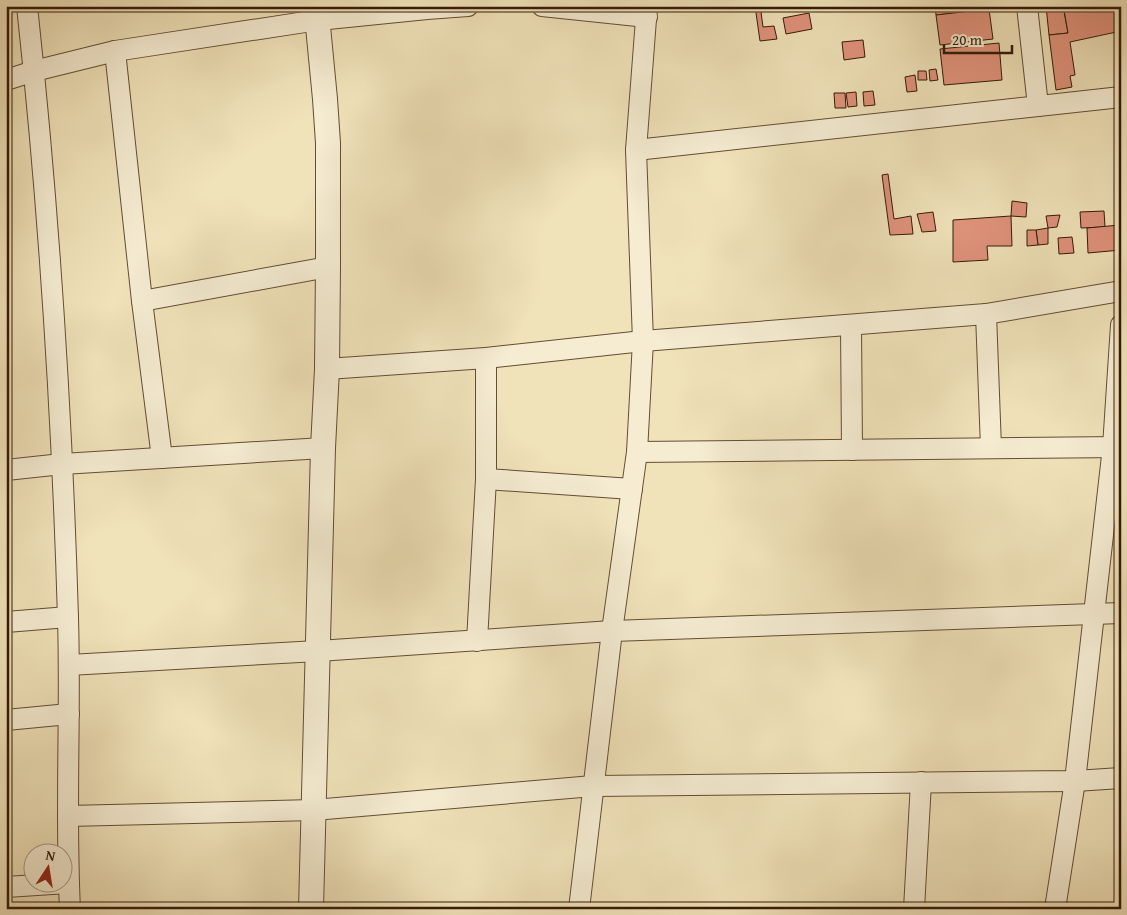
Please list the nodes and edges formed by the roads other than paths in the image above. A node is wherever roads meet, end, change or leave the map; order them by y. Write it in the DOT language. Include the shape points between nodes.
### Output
graph roads {
  1 [pos="27,6"];
  2 [pos="468,6"];
  3 [pos="542,6"];
  4 [pos="1026,6"];
  5 [pos="647,11"];
  6 [pos="317,13"];
  7 [pos="115,51"];
  8 [pos="34,71"];
  9 [pos="6,80"];
  10 [pos="1121,97"];
  11 [pos="1038,106"];
  12 [pos="636,150"];
  13 [pos="328,267"];
  14 [pos="1121,292"];
  15 [pos="142,301"];
  16 [pos="986,314"];
  17 [pos="851,325"];
  18 [pos="1121,326"];
  19 [pos="644,341"];
  20 [pos="486,358"];
  21 [pos="327,369"];
  22 [pos="1117,447"];
  23 [pos="323,448"];
  24 [pos="991,448"];
  25 [pos="852,450"];
  26 [pos="637,452"];
  27 [pos="162,458"];
  28 [pos="62,464"];
  29 [pos="6,470"];
  30 [pos="486,479"];
  31 [pos="632,489"];
  32 [pos="1121,613"];
  33 [pos="1093,614"];
  34 [pos="68,617"];
  35 [pos="6,622"];
  36 [pos="612,632"];
  37 [pos="477,641"];
  38 [pos="318,651"];
  39 [pos="69,665"];
  40 [pos="69,714"];
  41 [pos="6,720"];
  42 [pos="1121,778"];
  43 [pos="1075,781"];
  44 [pos="921,782"];
  45 [pos="593,786"];
  46 [pos="314,810"];
  47 [pos="68,816"];
  48 [pos="68,842"];
  49 [pos="22,887"];
  50 [pos="6,888"];
  51 [pos="69,892"];
  52 [pos="70,909"];
  53 [pos="311,909"];
  54 [pos="579,909"];
  55 [pos="914,909"];
  56 [pos="1056,909"];
  1 -- 8 [label="street"];
  2 -- 6 [label="street"];
  3 -- 5 [label="street"];
  4 -- 11 [label="street"];
  5 -- 12 [label="street"];
  6 -- 7 [label="street"];
  6 -- 13 [label="street" via="328,143"];
  7 -- 8 [label="street"];
  7 -- 15 [label="street"];
  8 -- 9 [label="street"];
  8 -- 28 [label="street"];
  10 -- 11 [label="street"];
  11 -- 12 [label="street"];
  12 -- 19 [label="street"];
  13 -- 15 [label="street"];
  13 -- 21 [label="street"];
  14 -- 16 [label="street"];
  15 -- 27 [label="street"];
  16 -- 17 [label="street"];
  16 -- 24 [label="street"];
  17 -- 19 [label="street"];
  17 -- 25 [label="street"];
  18 -- 22 [label="street"];
  19 -- 20 [label="street"];
  19 -- 26 [label="street"];
  20 -- 21 [label="street"];
  20 -- 30 [label="street"];
  21 -- 23 [label="street"];
  22 -- 24 [label="street"];
  22 -- 33 [label="street"];
  23 -- 27 [label="street"];
  23 -- 38 [label="street"];
  24 -- 25 [label="street"];
  25 -- 26 [label="street"];
  26 -- 31 [label="street"];
  27 -- 28 [label="street"];
  28 -- 29 [label="street"];
  28 -- 34 [label="street"];
  30 -- 31 [label="street"];
  30 -- 37 [label="street"];
  31 -- 36 [label="street"];
  32 -- 33 [label="street"];
  33 -- 36 [label="street"];
  33 -- 43 [label="street"];
  34 -- 35 [label="street"];
  34 -- 39 [label="street"];
  36 -- 37 [label="street"];
  36 -- 45 [label="street"];
  37 -- 38 [label="street"];
  38 -- 39 [label="street"];
  38 -- 46 [label="street"];
  39 -- 40 [label="street"];
  40 -- 41 [label="street"];
  40 -- 47 [label="street"];
  42 -- 43 [label="street"];
  43 -- 44 [label="street"];
  43 -- 56 [label="street"];
  44 -- 45 [label="street"];
  44 -- 55 [label="street"];
  45 -- 46 [label="street"];
  45 -- 54 [label="street"];
  46 -- 47 [label="street"];
  46 -- 53 [label="street"];
  47 -- 48 [label="street"];
  49 -- 50 [label="street"];
  51 -- 52 [label="street"];
}
